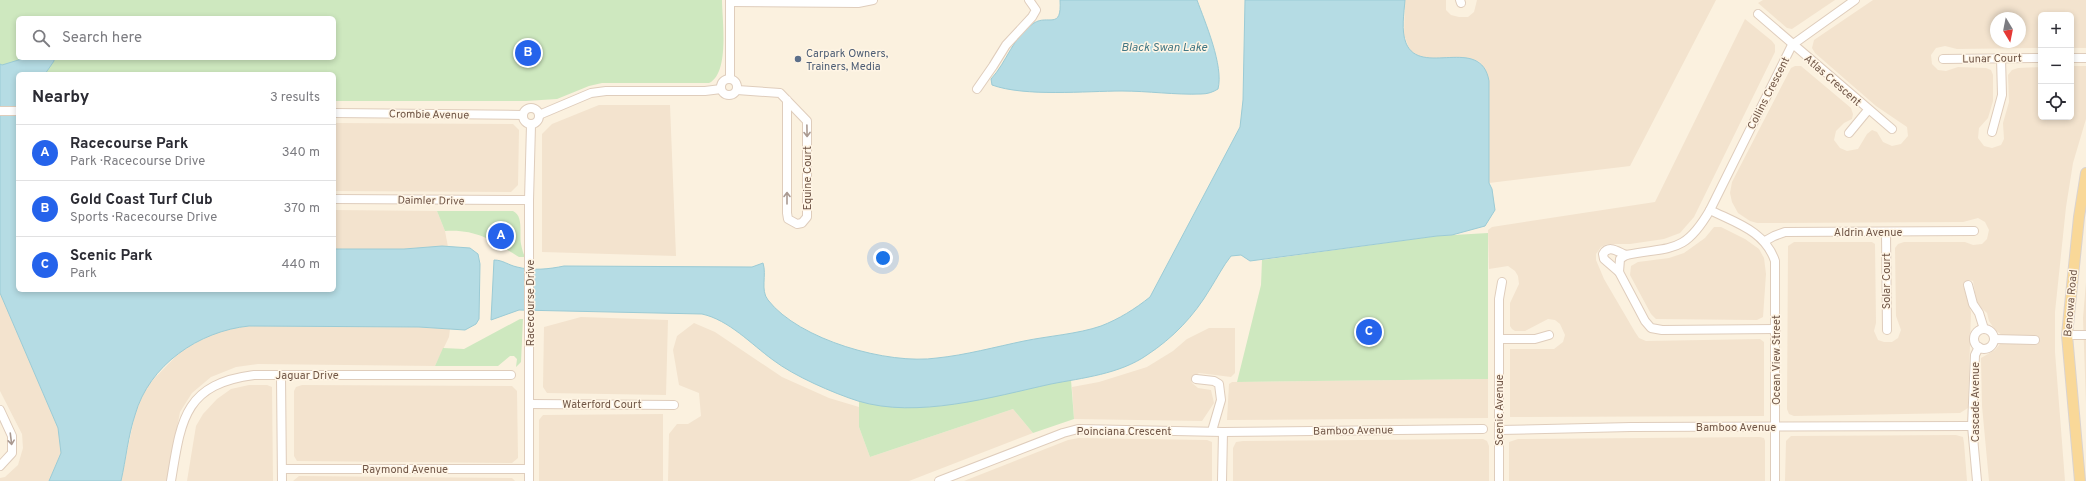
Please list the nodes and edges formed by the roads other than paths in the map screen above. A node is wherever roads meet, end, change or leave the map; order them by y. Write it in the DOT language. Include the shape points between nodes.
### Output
graph roads {
  1 [pos="873,0"];
  2 [pos="1029,0"];
  3 [pos="1855,0"];
  4 [pos="730,1"];
  5 [pos="1758,14"];
  6 [pos="1792,45"];
  7 [pos="2001,58"];
  8 [pos="2038,58"];
  9 [pos="2074,58"];
  10 [pos="2086,58"];
  11 [pos="1943,59"];
  12 [pos="730,78"];
  13 [pos="721,88"];
  14 [pos="977,89"];
  15 [pos="737,90"];
  16 [pos="787,100"];
  17 [pos="1868,110"];
  18 [pos="0,111"];
  19 [pos="16,111"];
  20 [pos="336,113"];
  21 [pos="523,115"];
  22 [pos="539,115"];
  23 [pos="531,125"];
  24 [pos="1892,129"];
  25 [pos="1992,132"];
  26 [pos="1849,133"];
  27 [pos="2086,173"];
  28 [pos="336,199"];
  29 [pos="529,200"];
  30 [pos="1710,210"];
  31 [pos="1974,231"];
  32 [pos="1886,232"];
  33 [pos="1765,241"];
  34 [pos="1626,255"];
  35 [pos="1619,272"];
  36 [pos="1502,282"];
  37 [pos="1968,285"];
  38 [pos="1984,328"];
  39 [pos="1776,329"];
  40 [pos="1886,330"];
  41 [pos="1549,335"];
  42 [pos="2067,335"];
  43 [pos="2086,335"];
  44 [pos="1499,339"];
  45 [pos="1994,339"];
  46 [pos="2035,340"];
  47 [pos="1979,347"];
  48 [pos="510,375"];
  49 [pos="282,376"];
  50 [pos="1196,379"];
  51 [pos="529,404"];
  52 [pos="674,405"];
  53 [pos="0,410"];
  54 [pos="1972,426"];
  55 [pos="1776,428"];
  56 [pos="1483,429"];
  57 [pos="1499,430"];
  58 [pos="1212,431"];
  59 [pos="1223,432"];
  60 [pos="0,466"];
  61 [pos="282,469"];
  62 [pos="529,469"];
  63 [pos="171,481"];
  64 [pos="282,481"];
  65 [pos="528,481"];
  66 [pos="939,481"];
  67 [pos="1222,481"];
  68 [pos="1499,481"];
  69 [pos="1775,481"];
  70 [pos="1977,481"];
  71 [pos="2080,481"];
  1 -- 4 [label="street" via="858,3"];
  2 -- 14 [label="street" via="1036,10 1032,17 1006,45"];
  3 -- 6 [label="street, Collins Crescent"];
  4 -- 12 [label="street"];
  5 -- 6 [label="street, Atlas Crescent"];
  6 -- 17 [label="street, Atlas Crescent"];
  6 -- 30 [label="street, Collins Crescent"];
  7 -- 8 [label="street, Lunar Court"];
  7 -- 11 [label="street, Lunar Court"];
  7 -- 25 [label="street" via="2002,96"];
  9 -- 10 [label="street"];
  12 -- 13 [label="street" via="724,80"];
  12 -- 15 [label="street" via="736,81"];
  13 -- 15 [label="street" via="728,95 734,94"];
  13 -- 22 [label="street" via="710,91 591,93"];
  15 -- 16 [label="street, Equine Court" via="780,93"];
  16 -- 16 [label="street, Equine Court, one-way" via="807,121 807,217 802,223 796,224 788,219 787,213"];
  17 -- 24 [label="street, Atlas Crescent"];
  17 -- 26 [label="street"];
  18 -- 19 [label="street"];
  20 -- 21 [label="street, Crombie Avenue"];
  21 -- 22 [label="street" via="530,108 537,110"];
  21 -- 23 [label="street" via="524,120"];
  22 -- 23 [label="street" via="538,121"];
  23 -- 29 [label="street, Racecourse Drive"];
  27 -- 42 [label="main road, Benowa Road"];
  28 -- 29 [label="street, Daimler Drive"];
  29 -- 51 [label="street, Racecourse Drive"];
  30 -- 33 [label="street" via="1748,228"];
  30 -- 34 [label="street, Collins Crescent" via="1691,238 1681,244"];
  31 -- 32 [label="street, Aldrin Avenue"];
  32 -- 33 [label="street, Aldrin Avenue" via="1785,232"];
  32 -- 40 [label="street, Solar Court"];
  33 -- 39 [label="street, Ocean View Street" via="1772,250 1775,261"];
  34 -- 35 [label="street" via="1619,262"];
  34 -- 35 [label="street, Collins Crescent" via="1611,249 1607,249 1603,254 1604,259"];
  35 -- 39 [label="street, Collins Crescent" via="1651,328"];
  36 -- 44 [label="street, Scenic Avenue" via="1499,299"];
  37 -- 38 [label="street"];
  38 -- 45 [label="street" via="1991,331"];
  38 -- 47 [label="street" via="1974,337 1974,342"];
  39 -- 55 [label="street, Ocean View Street"];
  41 -- 44 [label="street" via="1535,339"];
  42 -- 43 [label="street"];
  42 -- 71 [label="main road, Benowa Road"];
  44 -- 57 [label="street, Scenic Avenue"];
  45 -- 46 [label="street"];
  45 -- 47 [label="street" via="1989,348"];
  47 -- 54 [label="street, Cascade Avenue" via="1975,355"];
  48 -- 49 [label="street, Jaguar Drive"];
  49 -- 61 [label="street"];
  49 -- 63 [label="street, Jaguar Drive" via="254,375 231,378 201,395 188,408 182,425"];
  50 -- 58 [label="street" via="1219,384 1221,400"];
  51 -- 52 [label="street, Waterford Court"];
  51 -- 62 [label="street, Racecourse Drive"];
  53 -- 60 [label="street, one-way" via="12,436 12,453"];
  54 -- 55 [label="street, Bamboo Avenue"];
  54 -- 70 [label="street, Cascade Avenue"];
  55 -- 57 [label="street, Bamboo Avenue" via="1631,427"];
  55 -- 69 [label="street, Ocean View Street"];
  56 -- 59 [label="street, Bamboo Avenue"];
  57 -- 68 [label="street, Scenic Avenue"];
  58 -- 59 [label="street, Poinciana Crescent"];
  58 -- 66 [label="street, Poinciana Crescent" via="1078,429 1063,432"];
  59 -- 67 [label="street"];
  61 -- 62 [label="street, Raymond Avenue"];
  61 -- 64 [label="street"];
  62 -- 65 [label="street, Racecourse Drive"];
}
